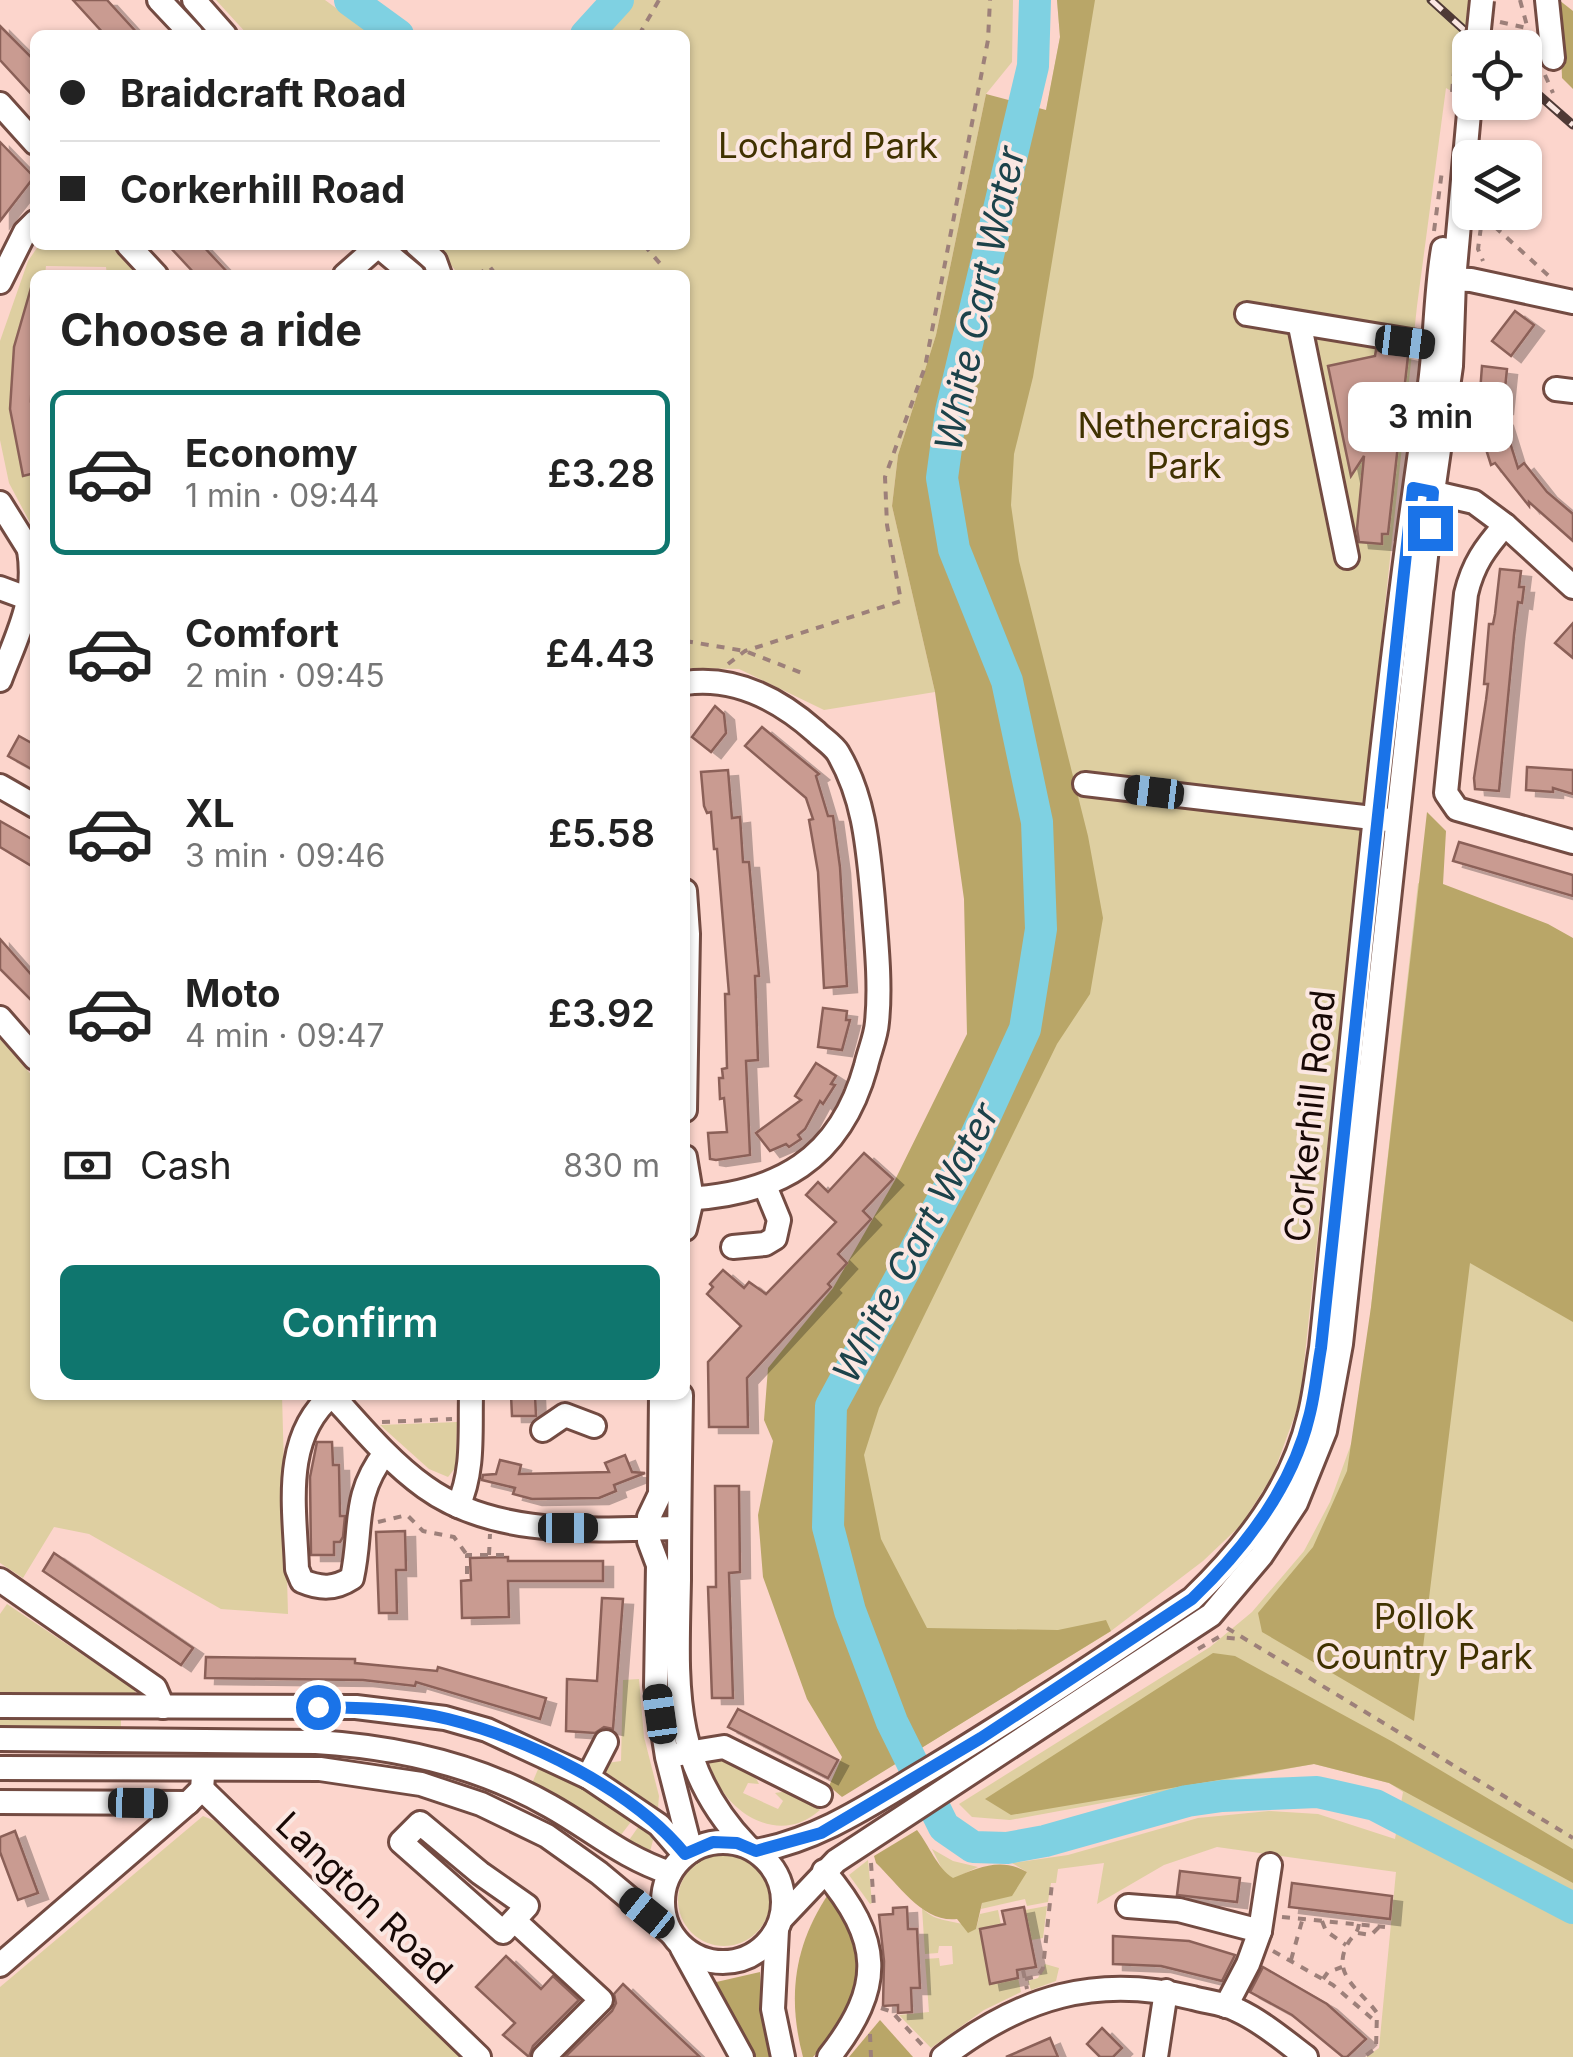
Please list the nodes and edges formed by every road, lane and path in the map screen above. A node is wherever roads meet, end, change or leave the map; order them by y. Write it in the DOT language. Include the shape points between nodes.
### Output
graph roads {
  1 [pos="159,0"];
  2 [pos="194,0"];
  3 [pos="659,0"];
  4 [pos="990,0"];
  5 [pos="1482,0"];
  6 [pos="1547,0"];
  7 [pos="1500,22"];
  8 [pos="1527,28"];
  9 [pos="187,30"];
  10 [pos="221,30"];
  11 [pos="642,30"];
  12 [pos="1479,30"];
  13 [pos="1553,58"];
  14 [pos="0,104"];
  15 [pos="1468,120"];
  16 [pos="30,137"];
  17 [pos="30,227"];
  18 [pos="1481,230"];
  19 [pos="1500,230"];
  20 [pos="133,250"];
  21 [pos="374,250"];
  22 [pos="383,250"];
  23 [pos="423,250"];
  24 [pos="648,250"];
  25 [pos="663,267"];
  26 [pos="1488,267"];
  27 [pos="151,270"];
  28 [pos="352,270"];
  29 [pos="406,270"];
  30 [pos="438,270"];
  31 [pos="1542,279"];
  32 [pos="1446,280"];
  33 [pos="0,282"];
  34 [pos="1573,302"];
  35 [pos="1246,314"];
  36 [pos="1300,326"];
  37 [pos="1435,345"];
  38 [pos="1423,490"];
  39 [pos="0,503"];
  40 [pos="1506,525"];
  41 [pos="30,551"];
  42 [pos="1347,557"];
  43 [pos="1573,586"];
  44 [pos="0,588"];
  45 [pos="30,599"];
  46 [pos="30,607"];
  47 [pos="690,643"];
  48 [pos="745,651"];
  49 [pos="808,675"];
  50 [pos="0,680"];
  51 [pos="694,683"];
  52 [pos="1085,784"];
  53 [pos="0,786"];
  54 [pos="30,803"];
  55 [pos="1387,820"];
  56 [pos="1573,842"];
  57 [pos="0,1018"];
  58 [pos="30,1052"];
  59 [pos="765,1186"];
  60 [pos="690,1199"];
  61 [pos="733,1247"];
  62 [pos="327,1400"];
  63 [pos="336,1400"];
  64 [pos="661,1400"];
  65 [pos="681,1400"];
  66 [pos="564,1405"];
  67 [pos="470,1406"];
  68 [pos="357,1423"];
  69 [pos="594,1426"];
  70 [pos="543,1430"];
  71 [pos="385,1452"];
  72 [pos="458,1506"];
  73 [pos="358,1522"];
  74 [pos="649,1528"];
  75 [pos="679,1528"];
  76 [pos="491,1529"];
  77 [pos="467,1554"];
  78 [pos="489,1555"];
  79 [pos="510,1555"];
  80 [pos="467,1574"];
  81 [pos="0,1580"];
  82 [pos="1240,1639"];
  83 [pos="0,1706"];
  84 [pos="163,1707"];
  85 [pos="0,1739"];
  86 [pos="118,1740"];
  87 [pos="294,1742"];
  88 [pos="606,1742"];
  89 [pos="678,1754"];
  90 [pos="0,1768"];
  91 [pos="117,1769"];
  92 [pos="294,1769"];
  93 [pos="588,1777"];
  94 [pos="911,1780"];
  95 [pos="198,1786"];
  96 [pos="820,1795"];
  97 [pos="0,1802"];
  98 [pos="924,1803"];
  99 [pos="1573,1838"];
  100 [pos="752,1848"];
  101 [pos="688,1853"];
  102 [pos="1270,1865"];
  103 [pos="824,1871"];
  104 [pos="670,1873"];
  105 [pos="1052,1883"];
  106 [pos="1128,1906"];
  107 [pos="1302,1919"];
  108 [pos="516,1921"];
  109 [pos="1322,1921"];
  110 [pos="780,1924"];
  111 [pos="1359,1924"];
  112 [pos="1259,1929"];
  113 [pos="1358,1933"];
  114 [pos="676,1939"];
  115 [pos="1346,1945"];
  116 [pos="1291,1960"];
  117 [pos="0,1966"];
  118 [pos="1342,1966"];
  119 [pos="1025,1979"];
  120 [pos="1323,1979"];
  121 [pos="868,1982"];
  122 [pos="1166,1992"];
  123 [pos="1226,2006"];
  124 [pos="882,2009"];
  125 [pos="876,2018"];
  126 [pos="1376,2022"];
  127 [pos="870,2026"];
  128 [pos="937,2055"];
  129 [pos="478,2057"];
  130 [pos="544,2057"];
  131 [pos="742,2057"];
  132 [pos="782,2057"];
  133 [pos="829,2057"];
  134 [pos="871,2057"];
  135 [pos="1156,2057"];
  136 [pos="1306,2057"];
  137 [pos="1364,2057"];
  1 -- 9 [label="street"];
  2 -- 10 [label="street"];
  3 -- 11 [label="path"];
  4 -- 48 [label="path" via="988,40 925,367 885,478 901,601"];
  5 -- 12 [label="street, bridge"];
  6 -- 13 [label="street"];
  7 -- 8 [label="path"];
  14 -- 16 [label="street"];
  15 -- 32 [label="street, Corkerhill Road"];
  17 -- 33 [label="street"];
  18 -- 26 [label="path" via="1478,249"];
  19 -- 31 [label="path" via="1556,282"];
  20 -- 27 [label="street"];
  21 -- 28 [label="street"];
  22 -- 29 [label="street"];
  23 -- 30 [label="street"];
  24 -- 25 [label="path"];
  32 -- 34 [label="street"];
  32 -- 37 [label="street, Corkerhill Road"];
  32 -- 38 [label="street, Corkerhill Road" via="1451,366"];
  35 -- 36 [label="street"];
  36 -- 37 [label="street"];
  36 -- 42 [label="street"];
  37 -- 38 [label="street, Corkerhill Road"];
  38 -- 40 [label="street" via="1474,502"];
  38 -- 55 [label="street, Corkerhill Road"];
  39 -- 41 [label="street"];
  40 -- 43 [label="street"];
  40 -- 56 [label="street" via="1481,552 1466,594 1446,793 1457,809"];
  44 -- 45 [label="street"];
  46 -- 50 [label="street"];
  47 -- 48 [label="path"];
  48 -- 49 [label="path"];
  48 -- 51 [label="path"];
  51 -- 59 [label="street" via="734,684 790,709 836,750 864,814 877,1023 857,1099 830,1139"];
  52 -- 55 [label="street"];
  53 -- 54 [label="street"];
  55 -- 94 [label="street, Corkerhill Road" via="1321,1348 1309,1418 1288,1474 1255,1529 1192,1599"];
  55 -- 98 [label="street, Corkerhill Road" via="1341,1344 1326,1431 1296,1503 1212,1616"];
  57 -- 58 [label="street"];
  59 -- 60 [label="street"];
  59 -- 61 [label="street" via="779,1220 776,1238"];
  62 -- 73 [label="street" via="310,1417 294,1466 302,1581 339,1586 352,1578"];
  63 -- 68 [label="street"];
  64 -- 74 [label="street" via="660,1494"];
  65 -- 75 [label="street"];
  66 -- 69 [label="street"];
  66 -- 70 [label="street"];
  67 -- 68 [label="path"];
  67 -- 72 [label="street" via="470,1465"];
  68 -- 71 [label="street"];
  71 -- 72 [label="street"];
  71 -- 73 [label="street" via="366,1485"];
  72 -- 74 [label="street" via="535,1526"];
  73 -- 77 [label="path" via="408,1515 423,1531 454,1537"];
  74 -- 75 [label="street"];
  74 -- 89 [label="street" via="658,1565 656,1686"];
  75 -- 89 [label="street"];
  76 -- 78 [label="path"];
  77 -- 78 [label="path"];
  77 -- 80 [label="path"];
  78 -- 79 [label="path"];
  81 -- 84 [label="street" via="155,1688"];
  82 -- 99 [label="path"];
  83 -- 84 [label="street"];
  84 -- 93 [label="street" via="356,1708 445,1718"];
  85 -- 86 [label="street"];
  86 -- 87 [label="street"];
  86 -- 91 [label="street"];
  87 -- 92 [label="street"];
  87 -- 104 [label="street" via="389,1749 469,1770 522,1791 631,1859"];
  88 -- 93 [label="street"];
  89 -- 96 [label="street" via="724,1747"];
  89 -- 100 [label="street"];
  89 -- 101 [label="street"];
  90 -- 91 [label="street"];
  91 -- 95 [label="street"];
  92 -- 95 [label="street"];
  92 -- 114 [label="street" via="388,1776 481,1804 548,1836"];
  93 -- 101 [label="street"];
  94 -- 98 [label="street"];
  94 -- 100 [label="street, Corkerhill Road" via="811,1837"];
  95 -- 97 [label="street"];
  95 -- 117 [label="street"];
  95 -- 129 [label="street, Langton Road"];
  98 -- 103 [label="street, Corkerhill Road"];
  100 -- 101 [label="street" via="713,1842"];
  100 -- 110 [label="street" via="780,1880"];
  101 -- 104 [label="street"];
  102 -- 112 [label="street"];
  103 -- 110 [label="street, Corkerhill Road"];
  103 -- 121 [label="street" via="863,1928"];
  104 -- 114 [label="street" via="663,1900"];
  105 -- 119 [label="path" via="1042,1968"];
  106 -- 112 [label="street"];
  107 -- 109 [label="path"];
  107 -- 112 [label="path"];
  107 -- 116 [label="path"];
  108 -- 108 [label="street" via="503,1932 401,1842 420,1823 528,1906"];
  108 -- 130 [label="street" via="601,2000"];
  109 -- 111 [label="path"];
  109 -- 115 [label="path"];
  110 -- 114 [label="street" via="758,1952 736,1961 700,1958"];
  110 -- 132 [label="street" via="773,2009"];
  111 -- 113 [label="path"];
  111 -- 113 [label="path" via="1382,1927 1372,1935"];
  112 -- 116 [label="path"];
  112 -- 123 [label="street"];
  113 -- 115 [label="path"];
  114 -- 131 [label="street"];
  115 -- 118 [label="path"];
  116 -- 120 [label="path"];
  118 -- 120 [label="path"];
  118 -- 126 [label="path" via="1378,2013"];
  120 -- 126 [label="path"];
  121 -- 124 [label="path"];
  121 -- 133 [label="street" via="857,2019"];
  122 -- 123 [label="street"];
  122 -- 128 [label="street" via="1066,1993 1030,2003"];
  122 -- 135 [label="street"];
  123 -- 136 [label="street"];
  124 -- 125 [label="path"];
  124 -- 128 [label="path"];
  126 -- 137 [label="path" via="1376,2048"];
  127 -- 134 [label="path"];
}
